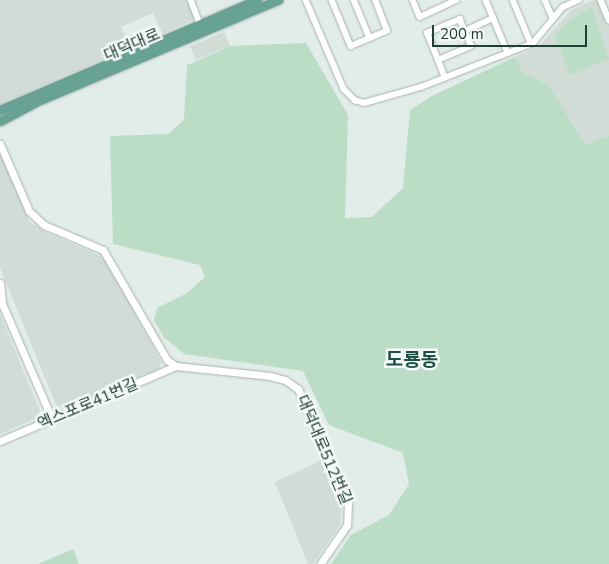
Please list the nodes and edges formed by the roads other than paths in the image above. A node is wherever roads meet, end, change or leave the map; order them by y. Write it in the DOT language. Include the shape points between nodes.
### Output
graph roads {
  1 [pos="191,0"];
  2 [pos="258,0"];
  3 [pos="278,0"];
  4 [pos="306,0"];
  5 [pos="332,0"];
  6 [pos="354,0"];
  7 [pos="374,0"];
  8 [pos="413,0"];
  9 [pos="456,0"];
  10 [pos="486,0"];
  11 [pos="513,0"];
  12 [pos="545,0"];
  13 [pos="579,0"];
  14 [pos="600,0"];
  15 [pos="493,18"];
  16 [pos="553,18"];
  17 [pos="609,20"];
  18 [pos="200,24"];
  19 [pos="464,31"];
  20 [pos="370,38"];
  21 [pos="532,43"];
  22 [pos="508,53"];
  23 [pos="438,60"];
  24 [pos="444,78"];
  25 [pos="0,110"];
  26 [pos="0,121"];
  27 [pos="0,144"];
  28 [pos="0,283"];
  29 [pos="1,299"];
  30 [pos="176,366"];
  31 [pos="52,419"];
  32 [pos="0,441"];
  33 [pos="320,564"];
  1 -- 18 [label="street"];
  2 -- 18 [label="main road, 대덕대로"];
  3 -- 26 [label="main road, 대덕대로" via="35,102"];
  4 -- 24 [label="street" via="338,77 355,100 376,102"];
  5 -- 20 [label="street" via="351,46"];
  6 -- 20 [label="street"];
  7 -- 20 [label="street" via="387,31"];
  8 -- 9 [label="street" via="420,17"];
  10 -- 15 [label="street"];
  11 -- 21 [label="street"];
  12 -- 16 [label="street"];
  13 -- 16 [label="street" via="563,7"];
  14 -- 17 [label="street"];
  15 -- 19 [label="street"];
  15 -- 22 [label="street"];
  16 -- 21 [label="street"];
  18 -- 25 [label="main road, 대덕대로"];
  19 -- 23 [label="street" via="471,46"];
  19 -- 23 [label="street" via="460,19 427,33"];
  21 -- 22 [label="street"];
  22 -- 24 [label="street"];
  23 -- 24 [label="street"];
  27 -- 30 [label="street" via="29,212 44,225 103,250 167,360"];
  28 -- 29 [label="street"];
  29 -- 31 [label="street"];
  30 -- 31 [label="street, 엑스포로41번길"];
  30 -- 33 [label="street, 대덕대로512번길" via="270,376 285,380 298,389 348,502 347,525"];
  31 -- 32 [label="street, 엑스포로41번길"];
}
